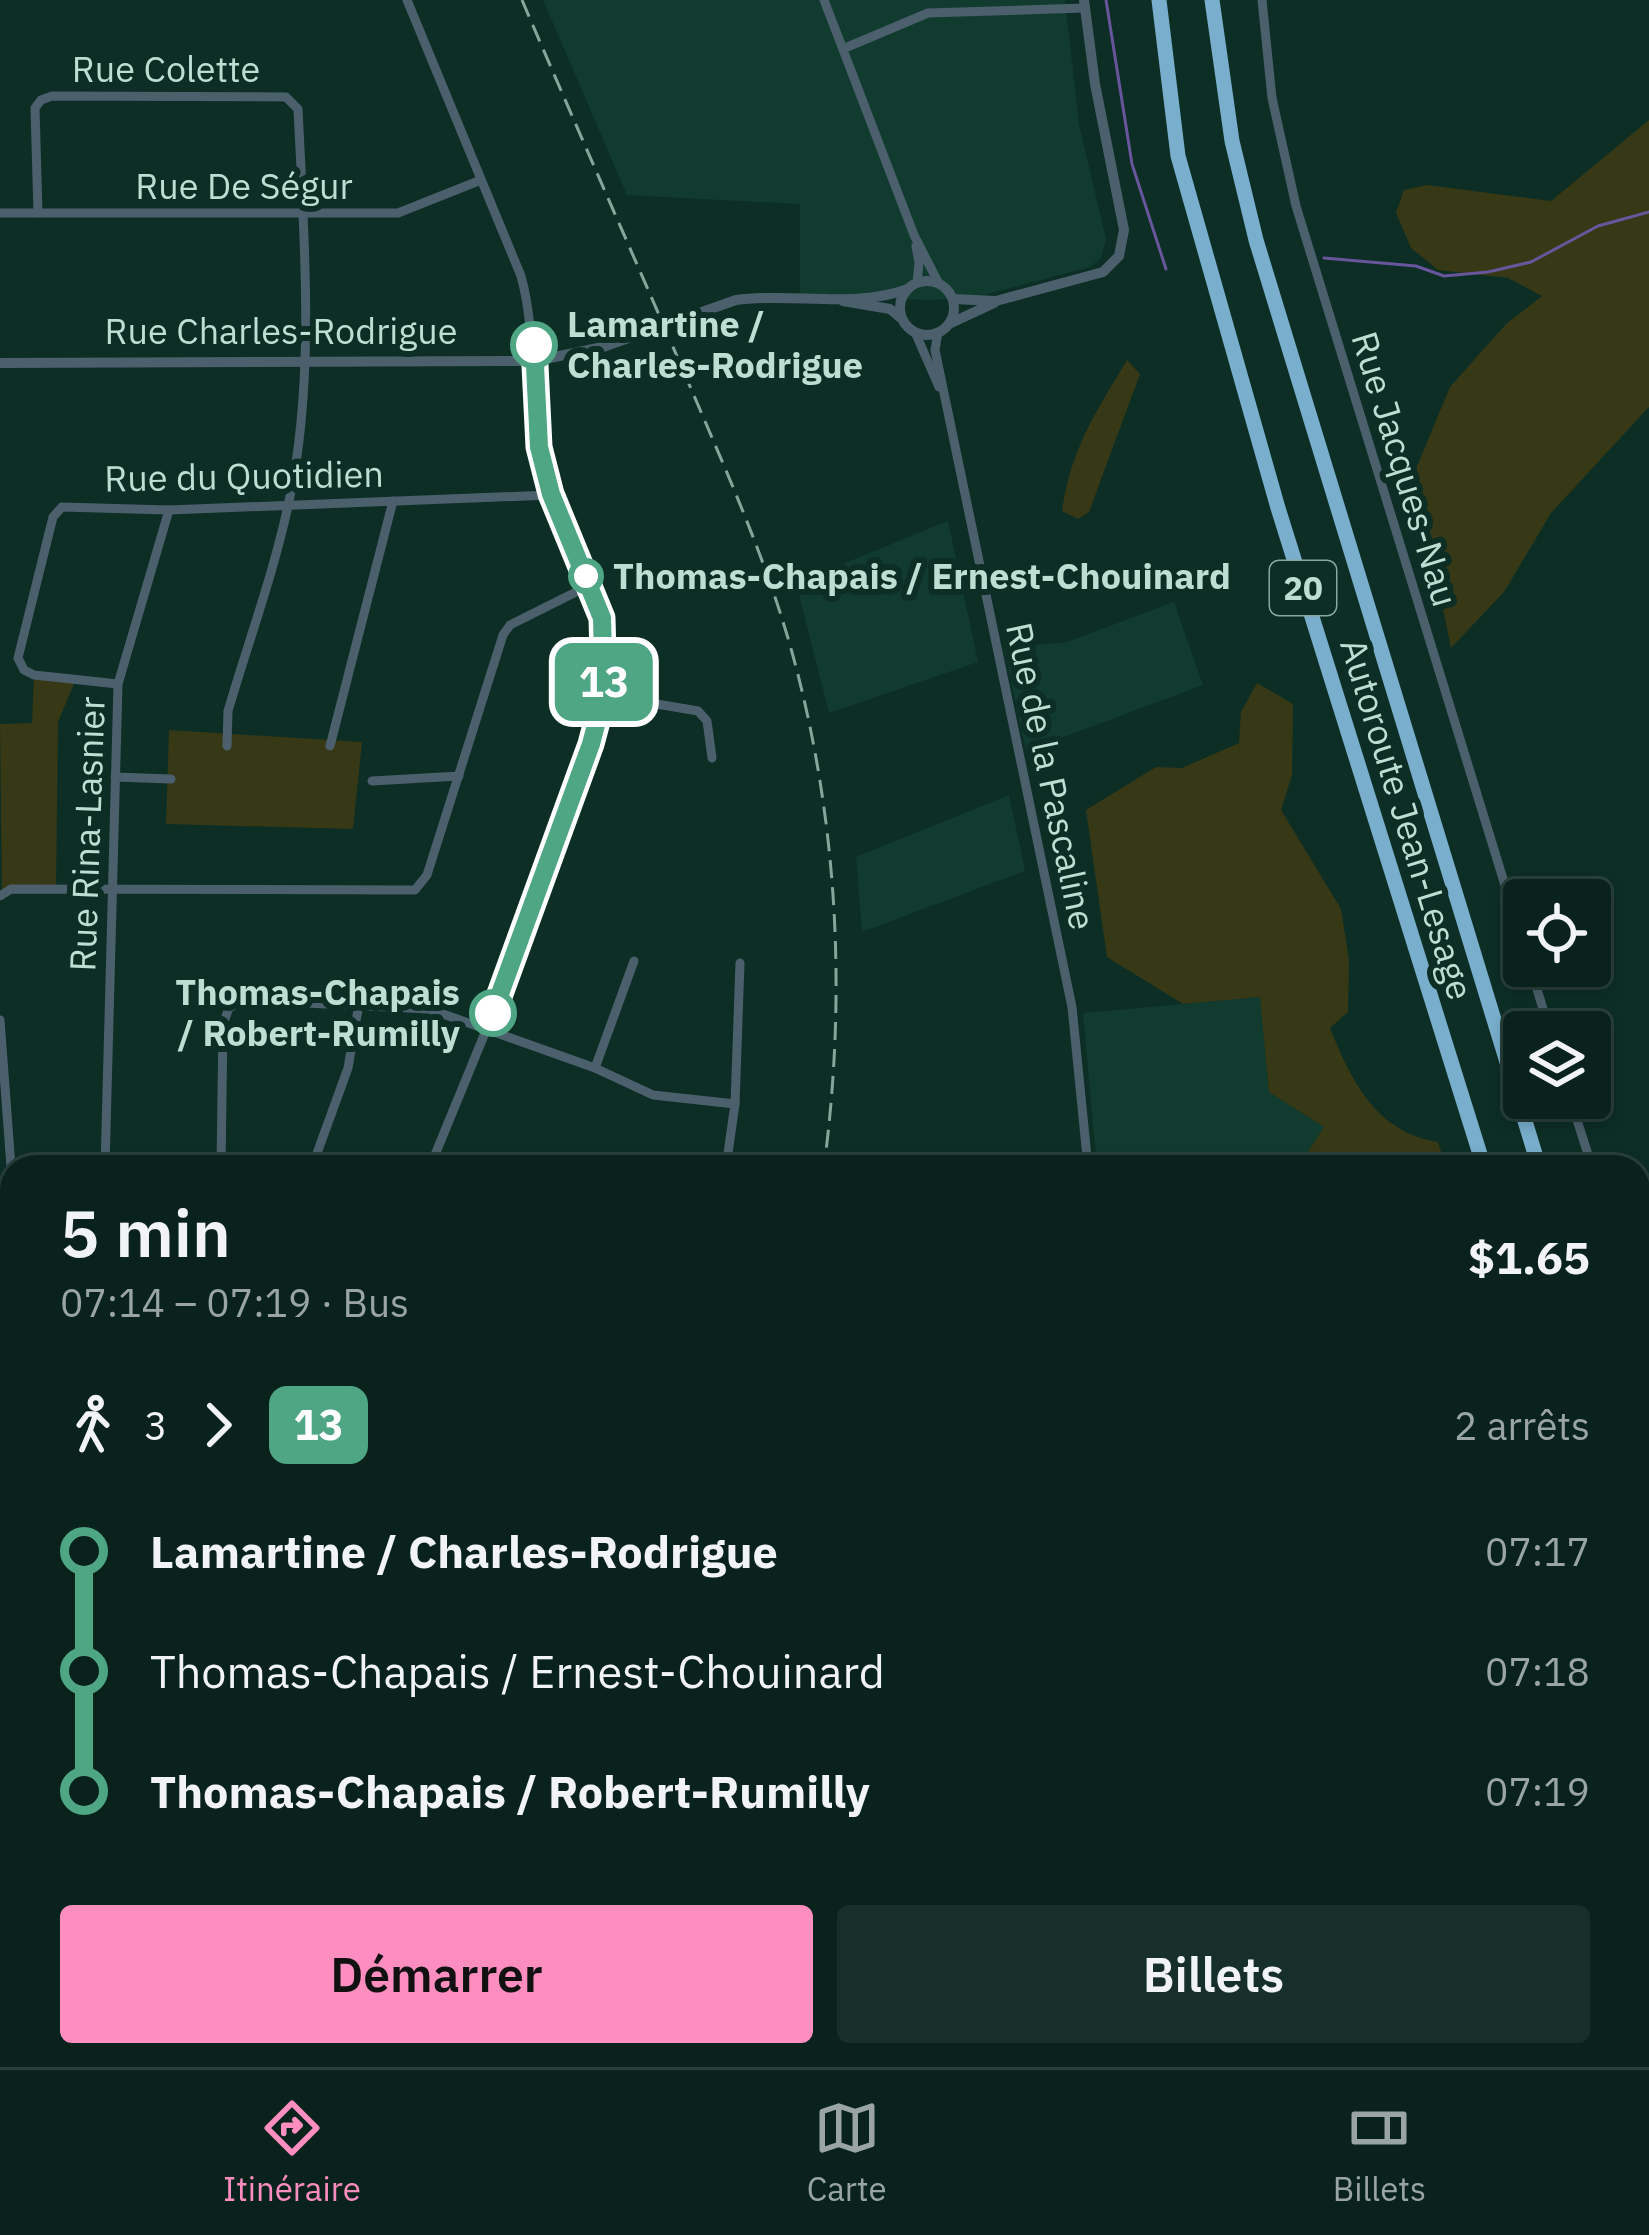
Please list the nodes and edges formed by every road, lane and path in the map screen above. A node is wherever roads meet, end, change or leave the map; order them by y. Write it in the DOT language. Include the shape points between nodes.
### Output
graph roads {
  1 [pos="406,0"];
  2 [pos="824,0"];
  3 [pos="1159,0"];
  4 [pos="1212,0"];
  5 [pos="1262,0"];
  6 [pos="1085,4"];
  7 [pos="845,49"];
  8 [pos="481,180"];
  9 [pos="0,213"];
  10 [pos="38,213"];
  11 [pos="303,213"];
  12 [pos="914,235"];
  13 [pos="938,282"];
  14 [pos="912,286"];
  15 [pos="953,299"];
  16 [pos="840,300"];
  17 [pos="996,301"];
  18 [pos="902,319"];
  19 [pos="944,328"];
  20 [pos="915,332"];
  21 [pos="303,360"];
  22 [pos="535,361"];
  23 [pos="0,363"];
  24 [pos="949,415"];
  25 [pos="551,494"];
  26 [pos="393,501"];
  27 [pos="288,506"];
  28 [pos="169,510"];
  29 [pos="590,585"];
  30 [pos="118,684"];
  31 [pos="604,695"];
  32 [pos="227,746"];
  33 [pos="330,746"];
  34 [pos="712,758"];
  35 [pos="459,776"];
  36 [pos="115,777"];
  37 [pos="171,779"];
  38 [pos="372,781"];
  39 [pos="1503,879"];
  40 [pos="112,889"];
  41 [pos="0,896"];
  42 [pos="634,961"];
  43 [pos="740,963"];
  44 [pos="359,1004"];
  45 [pos="0,1020"];
  46 [pos="488,1028"];
  47 [pos="595,1068"];
  48 [pos="734,1104"];
  49 [pos="1577,1119"];
  50 [pos="10,1155"];
  51 [pos="105,1155"];
  52 [pos="221,1155"];
  53 [pos="316,1155"];
  54 [pos="435,1155"];
  55 [pos="728,1155"];
  56 [pos="1087,1155"];
  57 [pos="1480,1155"];
  58 [pos="1535,1155"];
  59 [pos="1588,1155"];
  1 -- 8 [label="street"];
  2 -- 7 [label="street"];
  3 -- 57 [label="highway, Autoroute Jean-Lesage / 20" via="1178,156 1278,508"];
  4 -- 58 [label="highway, Autoroute Jean-Lesage / 20" via="1256,240"];
  5 -- 39 [label="street, Rue Jacques-Nau" via="1272,98 1296,206"];
  6 -- 7 [label="street" via="928,14"];
  6 -- 17 [label="street" via="1124,230 1119,256 1103,272"];
  7 -- 12 [label="street"];
  8 -- 11 [label="street, Rue De Ségur" via="398,214"];
  8 -- 22 [label="street" via="521,276"];
  9 -- 10 [label="street, Rue De Ségur"];
  10 -- 11 [label="street, Rue De Ségur"];
  10 -- 11 [label="street, Rue Colette" via="34,108 52,95 286,97 298,110"];
  11 -- 21 [label="street"];
  12 -- 13 [label="street"];
  12 -- 14 [label="street" via="920,262"];
  13 -- 14 [label="street"];
  13 -- 15 [label="street"];
  14 -- 16 [label="street, Rue Charles-Rodrigue"];
  14 -- 18 [label="street" via="901,301"];
  15 -- 17 [label="street"];
  15 -- 19 [label="street"];
  16 -- 18 [label="street, Rue Charles-Rodrigue" via="890,309"];
  16 -- 22 [label="street, Rue Charles-Rodrigue" via="736,300 603,347"];
  17 -- 19 [label="street"];
  18 -- 20 [label="street"];
  19 -- 20 [label="street"];
  19 -- 24 [label="street, Rue de la Pascaline" via="935,350"];
  20 -- 24 [label="street, Rue de la Pascaline"];
  21 -- 22 [label="street, Rue Charles-Rodrigue"];
  21 -- 23 [label="street, Rue Charles-Rodrigue"];
  21 -- 27 [label="street"];
  22 -- 25 [label="street" via="539,447"];
  24 -- 56 [label="street, Rue de la Pascaline" via="1072,1007"];
  25 -- 26 [label="street, Rue du Quotidien"];
  25 -- 29 [label="street"];
  26 -- 27 [label="street, Rue du Quotidien"];
  26 -- 33 [label="street"];
  27 -- 28 [label="street, Rue du Quotidien"];
  27 -- 32 [label="street" via="229,711"];
  28 -- 30 [label="street, Rue Rina-Lasnier"];
  28 -- 30 [label="street, Rue du Quotidien" via="78,504 53,517 18,658 34,675"];
  29 -- 31 [label="street" via="602,618"];
  29 -- 35 [label="street" via="503,634"];
  30 -- 36 [label="street, Rue Rina-Lasnier"];
  31 -- 34 [label="street" via="698,711"];
  31 -- 46 [label="street"];
  35 -- 38 [label="street"];
  35 -- 40 [label="street" via="416,890"];
  36 -- 37 [label="street"];
  36 -- 40 [label="street, Rue Rina-Lasnier"];
  40 -- 41 [label="street" via="11,889"];
  40 -- 51 [label="street, Rue Rina-Lasnier"];
  42 -- 47 [label="street"];
  43 -- 48 [label="street"];
  44 -- 46 [label="street" via="429,1009"];
  44 -- 52 [label="street" via="244,1000 229,1008"];
  44 -- 53 [label="street" via="348,1068"];
  45 -- 50 [label="street"];
  46 -- 47 [label="street"];
  46 -- 54 [label="street"];
  47 -- 48 [label="street" via="653,1095"];
  48 -- 55 [label="street"];
  49 -- 59 [label="street"];
}
